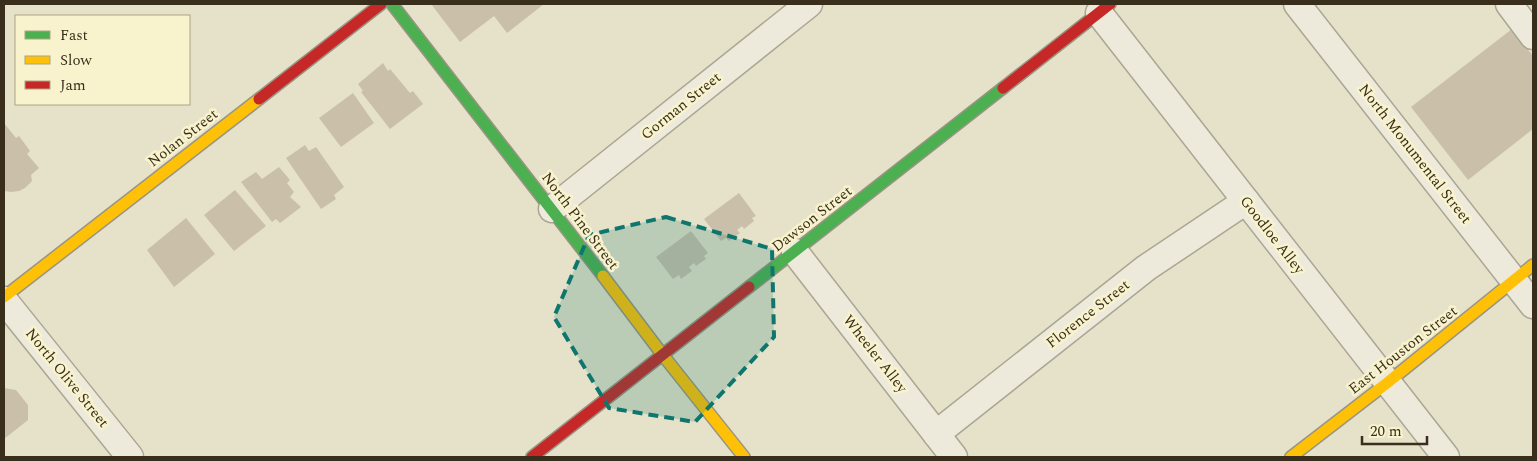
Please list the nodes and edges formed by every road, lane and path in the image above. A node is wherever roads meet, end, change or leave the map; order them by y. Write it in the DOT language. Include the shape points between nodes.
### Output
graph roads {
  1 [pos="381,4"];
  2 [pos="392,4"];
  3 [pos="809,4"];
  4 [pos="1297,4"];
  5 [pos="1509,4"];
  6 [pos="1104,8"];
  7 [pos="1533,36"];
  8 [pos="1246,201"];
  9 [pos="552,209"];
  10 [pos="795,252"];
  11 [pos="1524,273"];
  12 [pos="4,298"];
  13 [pos="1533,306"];
  14 [pos="662,354"];
  15 [pos="1387,383"];
  16 [pos="936,434"];
  17 [pos="130,457"];
  18 [pos="532,457"];
  19 [pos="744,457"];
  20 [pos="954,457"];
  21 [pos="1291,457"];
  22 [pos="1446,457"];
  1 -- 12 [label="street, Nolan Street"];
  2 -- 9 [label="street, North Pine Street"];
  3 -- 9 [label="street, Gorman Street"];
  4 -- 11 [label="street, North Monumental Street"];
  5 -- 7 [label="street"];
  6 -- 8 [label="street, Goodloe Alley"];
  6 -- 10 [label="street, Dawson Street"];
  8 -- 15 [label="street, Goodloe Alley"];
  8 -- 16 [label="street, Florence Street" via="1146,268"];
  9 -- 14 [label="street, North Pine Street"];
  10 -- 14 [label="street, Dawson Street"];
  10 -- 16 [label="street, Wheeler Alley"];
  11 -- 13 [label="street, North Monumental Street"];
  11 -- 15 [label="street, East Houston Street"];
  12 -- 17 [label="street, North Olive Street"];
  14 -- 18 [label="street, Dawson Street"];
  14 -- 19 [label="street, North Pine Street"];
  15 -- 21 [label="street, East Houston Street"];
  15 -- 22 [label="street, Goodloe Alley"];
  16 -- 20 [label="street, Wheeler Alley"];
}
